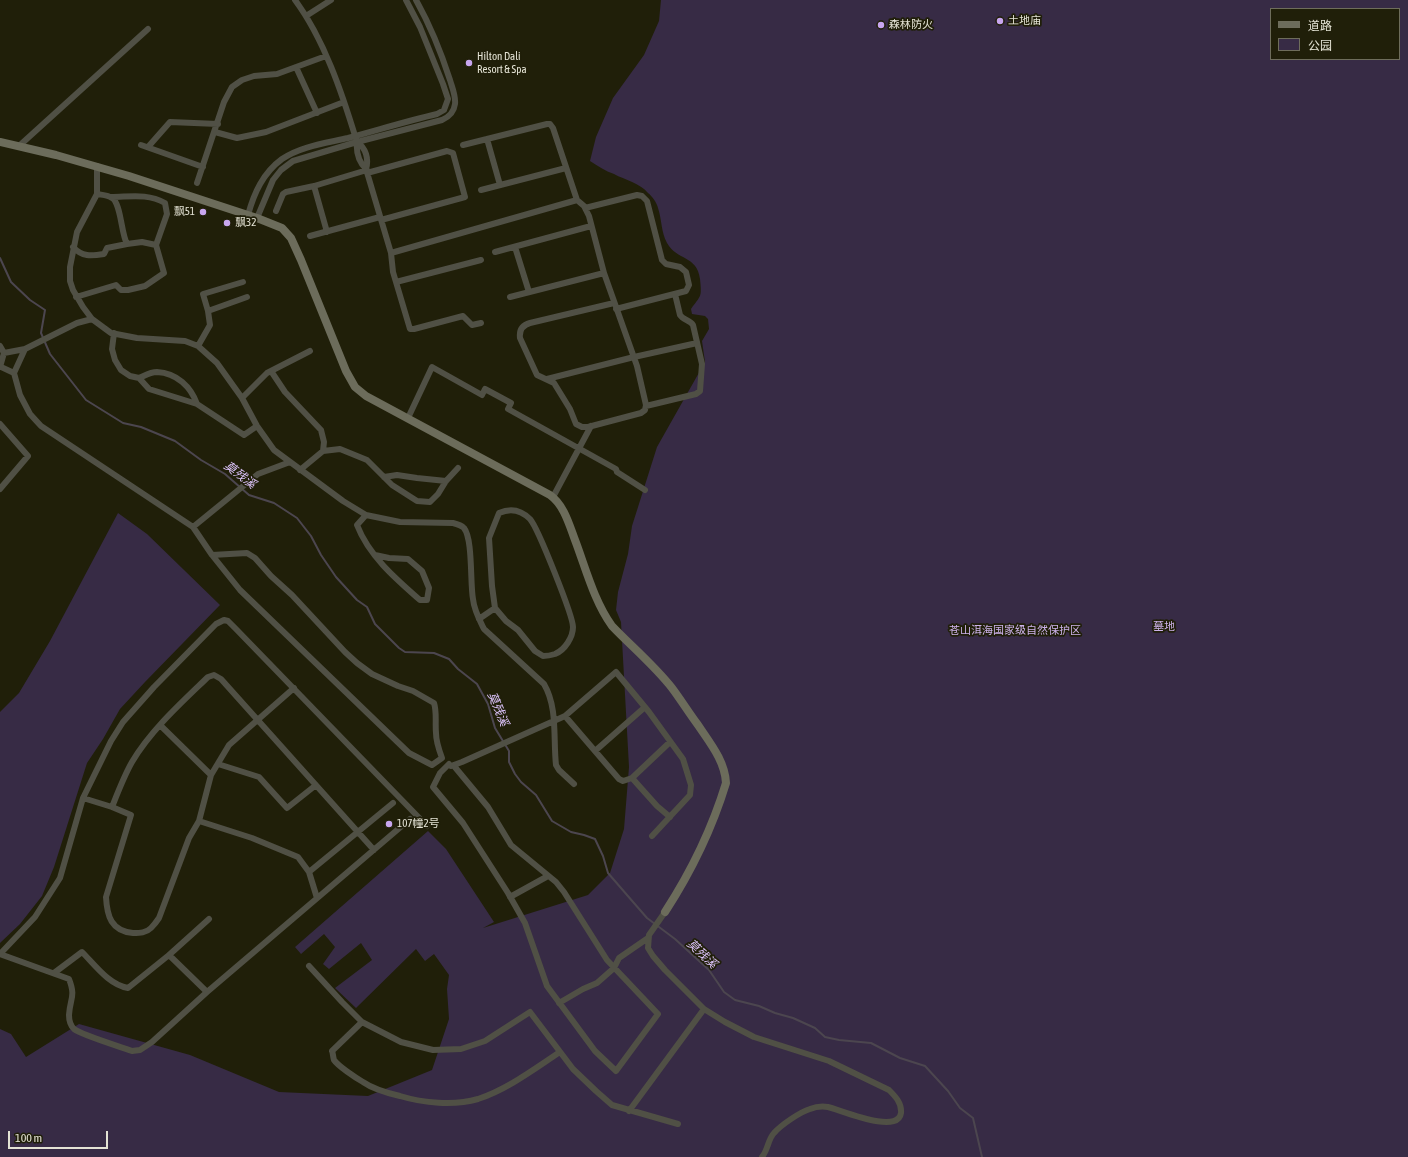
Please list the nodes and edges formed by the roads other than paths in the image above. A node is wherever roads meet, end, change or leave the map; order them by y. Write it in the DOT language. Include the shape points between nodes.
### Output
graph roads {
  1 [pos="295,0"];
  2 [pos="331,0"];
  3 [pos="406,0"];
  4 [pos="416,0"];
  5 [pos="306,16"];
  6 [pos="148,30"];
  7 [pos="326,56"];
  8 [pos="296,67"];
  9 [pos="344,102"];
  10 [pos="316,113"];
  11 [pos="218,124"];
  12 [pos="215,132"];
  13 [pos="356,139"];
  14 [pos="488,139"];
  15 [pos="0,142"];
  16 [pos="19,146"];
  17 [pos="463,146"];
  18 [pos="97,166"];
  19 [pos="203,167"];
  20 [pos="566,168"];
  21 [pos="367,171"];
  22 [pos="261,181"];
  23 [pos="197,183"];
  24 [pos="500,185"];
  25 [pos="269,186"];
  26 [pos="314,186"];
  27 [pos="481,190"];
  28 [pos="97,194"];
  29 [pos="111,197"];
  30 [pos="577,200"];
  31 [pos="585,208"];
  32 [pos="276,211"];
  33 [pos="248,215"];
  34 [pos="257,218"];
  35 [pos="381,219"];
  36 [pos="591,226"];
  37 [pos="327,232"];
  38 [pos="310,236"];
  39 [pos="127,244"];
  40 [pos="156,245"];
  41 [pos="73,246"];
  42 [pos="515,247"];
  43 [pos="495,252"];
  44 [pos="391,253"];
  45 [pos="481,260"];
  46 [pos="604,273"];
  47 [pos="243,282"];
  48 [pos="396,282"];
  49 [pos="529,292"];
  50 [pos="675,294"];
  51 [pos="76,297"];
  52 [pos="247,297"];
  53 [pos="510,297"];
  54 [pos="615,306"];
  55 [pos="208,311"];
  56 [pos="92,319"];
  57 [pos="481,323"];
  58 [pos="114,333"];
  59 [pos="697,343"];
  60 [pos="0,346"];
  61 [pos="198,346"];
  62 [pos="25,349"];
  63 [pos="310,351"];
  64 [pos="4,353"];
  65 [pos="634,357"];
  66 [pos="0,367"];
  67 [pos="271,371"];
  68 [pos="14,373"];
  69 [pos="139,378"];
  70 [pos="547,379"];
  71 [pos="242,398"];
  72 [pos="197,404"];
  73 [pos="646,406"];
  74 [pos="408,418"];
  75 [pos="0,424"];
  76 [pos="257,426"];
  77 [pos="591,426"];
  78 [pos="579,448"];
  79 [pos="323,451"];
  80 [pos="290,462"];
  81 [pos="458,468"];
  82 [pos="300,470"];
  83 [pos="384,477"];
  84 [pos="446,481"];
  85 [pos="0,490"];
  86 [pos="645,490"];
  87 [pos="553,497"];
  88 [pos="366,515"];
  89 [pos="193,527"];
  90 [pos="212,555"];
  91 [pos="375,555"];
  92 [pos="496,608"];
  93 [pos="479,619"];
  94 [pos="294,688"];
  95 [pos="645,707"];
  96 [pos="565,716"];
  97 [pos="554,720"];
  98 [pos="258,721"];
  99 [pos="160,726"];
  100 [pos="670,742"];
  101 [pos="595,750"];
  102 [pos="442,758"];
  103 [pos="218,764"];
  104 [pos="432,765"];
  105 [pos="452,765"];
  106 [pos="440,773"];
  107 [pos="211,775"];
  108 [pos="632,778"];
  109 [pos="316,784"];
  110 [pos="574,784"];
  111 [pos="83,798"];
  112 [pos="394,803"];
  113 [pos="112,807"];
  114 [pos="670,817"];
  115 [pos="410,819"];
  116 [pos="199,821"];
  117 [pos="427,826"];
  118 [pos="358,832"];
  119 [pos="652,836"];
  120 [pos="374,850"];
  121 [pos="309,872"];
  122 [pos="548,876"];
  123 [pos="510,897"];
  124 [pos="317,898"];
  125 [pos="665,912"];
  126 [pos="209,919"];
  127 [pos="648,937"];
  128 [pos="0,954"];
  129 [pos="169,955"];
  130 [pos="309,966"];
  131 [pos="614,968"];
  132 [pos="54,973"];
  133 [pos="207,992"];
  134 [pos="558,1003"];
  135 [pos="704,1009"];
  136 [pos="362,1022"];
  137 [pos="560,1052"];
  138 [pos="629,1111"];
  139 [pos="678,1124"];
  140 [pos="762,1157"];
  1 -- 5 [label="street"];
  2 -- 5 [label="street"];
  3 -- 13 [label="street" via="437,69 447,96 447,104 444,110 437,114"];
  4 -- 13 [label="street" via="443,58 454,94 453,110 442,120"];
  5 -- 7 [label="street"];
  6 -- 16 [label="street"];
  7 -- 8 [label="street"];
  7 -- 9 [label="street"];
  8 -- 10 [label="street"];
  8 -- 11 [label="street" via="277,74 254,76 240,81 228,94"];
  9 -- 10 [label="street"];
  9 -- 13 [label="street"];
  10 -- 12 [label="street" via="266,132 240,138"];
  11 -- 12 [label="street"];
  11 -- 19 [label="street" via="170,122 145,146"];
  12 -- 19 [label="street"];
  13 -- 21 [label="street" via="358,156"];
  13 -- 22 [label="street" via="288,156"];
  13 -- 25 [label="street" via="293,161 277,174"];
  14 -- 17 [label="street"];
  14 -- 20 [label="street" via="550,124"];
  14 -- 24 [label="street"];
  15 -- 16 [label="street"];
  16 -- 18 [label="street"];
  18 -- 28 [label="street"];
  18 -- 33 [label="street"];
  19 -- 23 [label="street"];
  20 -- 24 [label="street"];
  20 -- 30 [label="street"];
  21 -- 26 [label="street"];
  21 -- 35 [label="street"];
  21 -- 35 [label="street" via="447,151 453,153 458,167 465,197"];
  22 -- 25 [label="street"];
  22 -- 33 [label="street"];
  24 -- 27 [label="street"];
  25 -- 34 [label="street"];
  26 -- 32 [label="street" via="286,192"];
  26 -- 37 [label="street"];
  28 -- 29 [label="street"];
  28 -- 41 [label="street" via="77,232"];
  29 -- 39 [label="street" via="116,201 123,237"];
  29 -- 40 [label="street" via="131,195 157,199 165,204 167,214"];
  30 -- 31 [label="street"];
  30 -- 44 [label="street"];
  31 -- 36 [label="street"];
  31 -- 50 [label="street" via="637,195 645,198 648,201 662,260 686,272 688,289"];
  33 -- 34 [label="street"];
  34 -- 74 [label="street" via="282,228 291,238 352,382 366,396"];
  35 -- 37 [label="street"];
  35 -- 44 [label="street"];
  36 -- 42 [label="street"];
  36 -- 46 [label="street"];
  37 -- 38 [label="street"];
  39 -- 40 [label="street" via="142,242"];
  39 -- 41 [label="street" via="107,248 104,254 93,256 80,254"];
  40 -- 51 [label="street" via="164,273 145,286 121,290 116,285"];
  41 -- 51 [label="street" via="70,280"];
  42 -- 43 [label="street"];
  42 -- 49 [label="street"];
  44 -- 48 [label="street"];
  45 -- 48 [label="street"];
  46 -- 49 [label="street"];
  46 -- 54 [label="street"];
  47 -- 55 [label="street" via="203,294"];
  48 -- 57 [label="street" via="410,329 464,316 472,325"];
  49 -- 53 [label="street"];
  50 -- 54 [label="street"];
  50 -- 59 [label="street" via="680,315 692,323"];
  51 -- 56 [label="street"];
  52 -- 55 [label="street"];
  54 -- 65 [label="street"];
  54 -- 70 [label="street" via="530,323 522,328 520,338 537,375"];
  55 -- 61 [label="street" via="210,325"];
  56 -- 58 [label="street"];
  56 -- 62 [label="street" via="77,323"];
  58 -- 61 [label="street" via="137,338 185,341"];
  58 -- 69 [label="street" via="114,360 121,370"];
  59 -- 65 [label="street"];
  59 -- 73 [label="street" via="702,370 699,393"];
  60 -- 64 [label="street"];
  61 -- 71 [label="street" via="217,362"];
  62 -- 64 [label="street"];
  62 -- 68 [label="street"];
  63 -- 67 [label="street"];
  64 -- 66 [label="street"];
  65 -- 70 [label="street"];
  65 -- 73 [label="street"];
  66 -- 68 [label="street"];
  67 -- 71 [label="street"];
  67 -- 79 [label="street" via="285,392 321,430"];
  68 -- 89 [label="street" via="20,395 30,414 41,426"];
  69 -- 72 [label="street" via="149,389"];
  69 -- 72 [label="street" via="156,372 179,379 194,395"];
  70 -- 77 [label="street" via="554,383 576,424 582,427"];
  71 -- 76 [label="street"];
  72 -- 76 [label="street" via="244,435"];
  73 -- 77 [label="street" via="641,413"];
  74 -- 78 [label="street" via="432,367 482,395 485,389 511,403 508,409"];
  74 -- 87 [label="street"];
  75 -- 85 [label="street" via="28,456"];
  76 -- 80 [label="street" via="274,450"];
  77 -- 78 [label="street"];
  78 -- 86 [label="street" via="616,469"];
  78 -- 87 [label="street"];
  79 -- 82 [label="street"];
  79 -- 83 [label="street" via="340,449 367,460"];
  80 -- 82 [label="street"];
  80 -- 89 [label="street" via="258,474"];
  81 -- 84 [label="street"];
  82 -- 88 [label="street"];
  83 -- 84 [label="street" via="397,475"];
  83 -- 84 [label="street" via="417,500 430,502"];
  87 -- 125 [label="street" via="563,510 606,617 672,688 713,747 725,773 726,782 704,841"];
  88 -- 91 [label="street" via="357,525"];
  88 -- 93 [label="street" via="400,522 453,523 464,528 468,543 473,600"];
  89 -- 90 [label="street"];
  90 -- 102 [label="street" via="247,553 256,558 357,663 372,674 434,703 436,735"];
  90 -- 104 [label="street" via="240,590 375,722 409,754"];
  91 -- 91 [label="street" via="387,571 420,600 427,600 429,588 422,571 408,559"];
  92 -- 92 [label="street" via="535,651 543,656 557,654 570,641 573,627 569,610 538,534 530,520 519,512 507,510 499,513 489,538 491,579"];
  92 -- 93 [label="street"];
  93 -- 97 [label="street" via="484,629 544,684 550,698"];
  94 -- 98 [label="street"];
  94 -- 111 [label="street" via="228,621 220,622 164,677 124,722 110,741"];
  94 -- 117 [label="street"];
  95 -- 96 [label="street" via="616,672"];
  95 -- 100 [label="street"];
  95 -- 101 [label="street"];
  96 -- 97 [label="street"];
  96 -- 101 [label="street"];
  97 -- 105 [label="street"];
  97 -- 110 [label="street" via="556,764"];
  98 -- 99 [label="street" via="221,679 214,675 208,677"];
  98 -- 103 [label="street" via="230,745"];
  98 -- 109 [label="street"];
  99 -- 107 [label="street"];
  99 -- 113 [label="street" via="132,762"];
  100 -- 108 [label="street"];
  100 -- 114 [label="street" via="683,760 691,788 690,795"];
  101 -- 108 [label="street" via="619,779 623,781"];
  102 -- 104 [label="street"];
  102 -- 105 [label="street"];
  103 -- 107 [label="street"];
  103 -- 109 [label="street" via="259,777 287,808"];
  104 -- 106 [label="street"];
  105 -- 106 [label="street"];
  105 -- 122 [label="street" via="488,807 511,845"];
  106 -- 123 [label="street" via="433,787 463,823"];
  107 -- 116 [label="street"];
  108 -- 114 [label="street"];
  109 -- 118 [label="street"];
  111 -- 113 [label="street"];
  111 -- 128 [label="street" via="60,878 35,917"];
  112 -- 118 [label="street"];
  113 -- 116 [label="street" via="131,815 106,897 106,910 110,920 126,932 141,934 150,929 159,918 189,838"];
  114 -- 119 [label="street"];
  115 -- 120 [label="street"];
  116 -- 121 [label="street" via="252,838 298,857"];
  118 -- 120 [label="street"];
  118 -- 121 [label="street"];
  120 -- 124 [label="street"];
  121 -- 124 [label="street"];
  122 -- 123 [label="street"];
  122 -- 131 [label="street" via="564,892"];
  123 -- 134 [label="street" via="525,923 547,986"];
  124 -- 133 [label="street"];
  125 -- 127 [label="street"];
  126 -- 129 [label="street"];
  127 -- 131 [label="street" via="619,958"];
  127 -- 135 [label="street" via="648,948 653,956"];
  128 -- 132 [label="street"];
  129 -- 132 [label="street" via="128,988 119,987 82,952"];
  129 -- 133 [label="street"];
  130 -- 136 [label="street"];
  131 -- 134 [label="street" via="597,983"];
  131 -- 134 [label="street" via="658,1014 616,1071 595,1051"];
  132 -- 133 [label="street" via="69,979 72,987 69,1020 74,1028 132,1051 140,1050 152,1042"];
  135 -- 138 [label="street"];
  135 -- 140 [label="street" via="765,1042 806,1053 848,1069 894,1094 900,1104 900,1116 892,1122 879,1122 827,1107 808,1109 774,1133"];
  136 -- 137 [label="street" via="401,1042 434,1050 460,1049 485,1041 530,1012"];
  136 -- 137 [label="street" via="332,1051 334,1060 367,1085 416,1101 435,1103 477,1099 519,1079"];
  137 -- 138 [label="street" via="612,1105"];
  138 -- 139 [label="street"];
}
